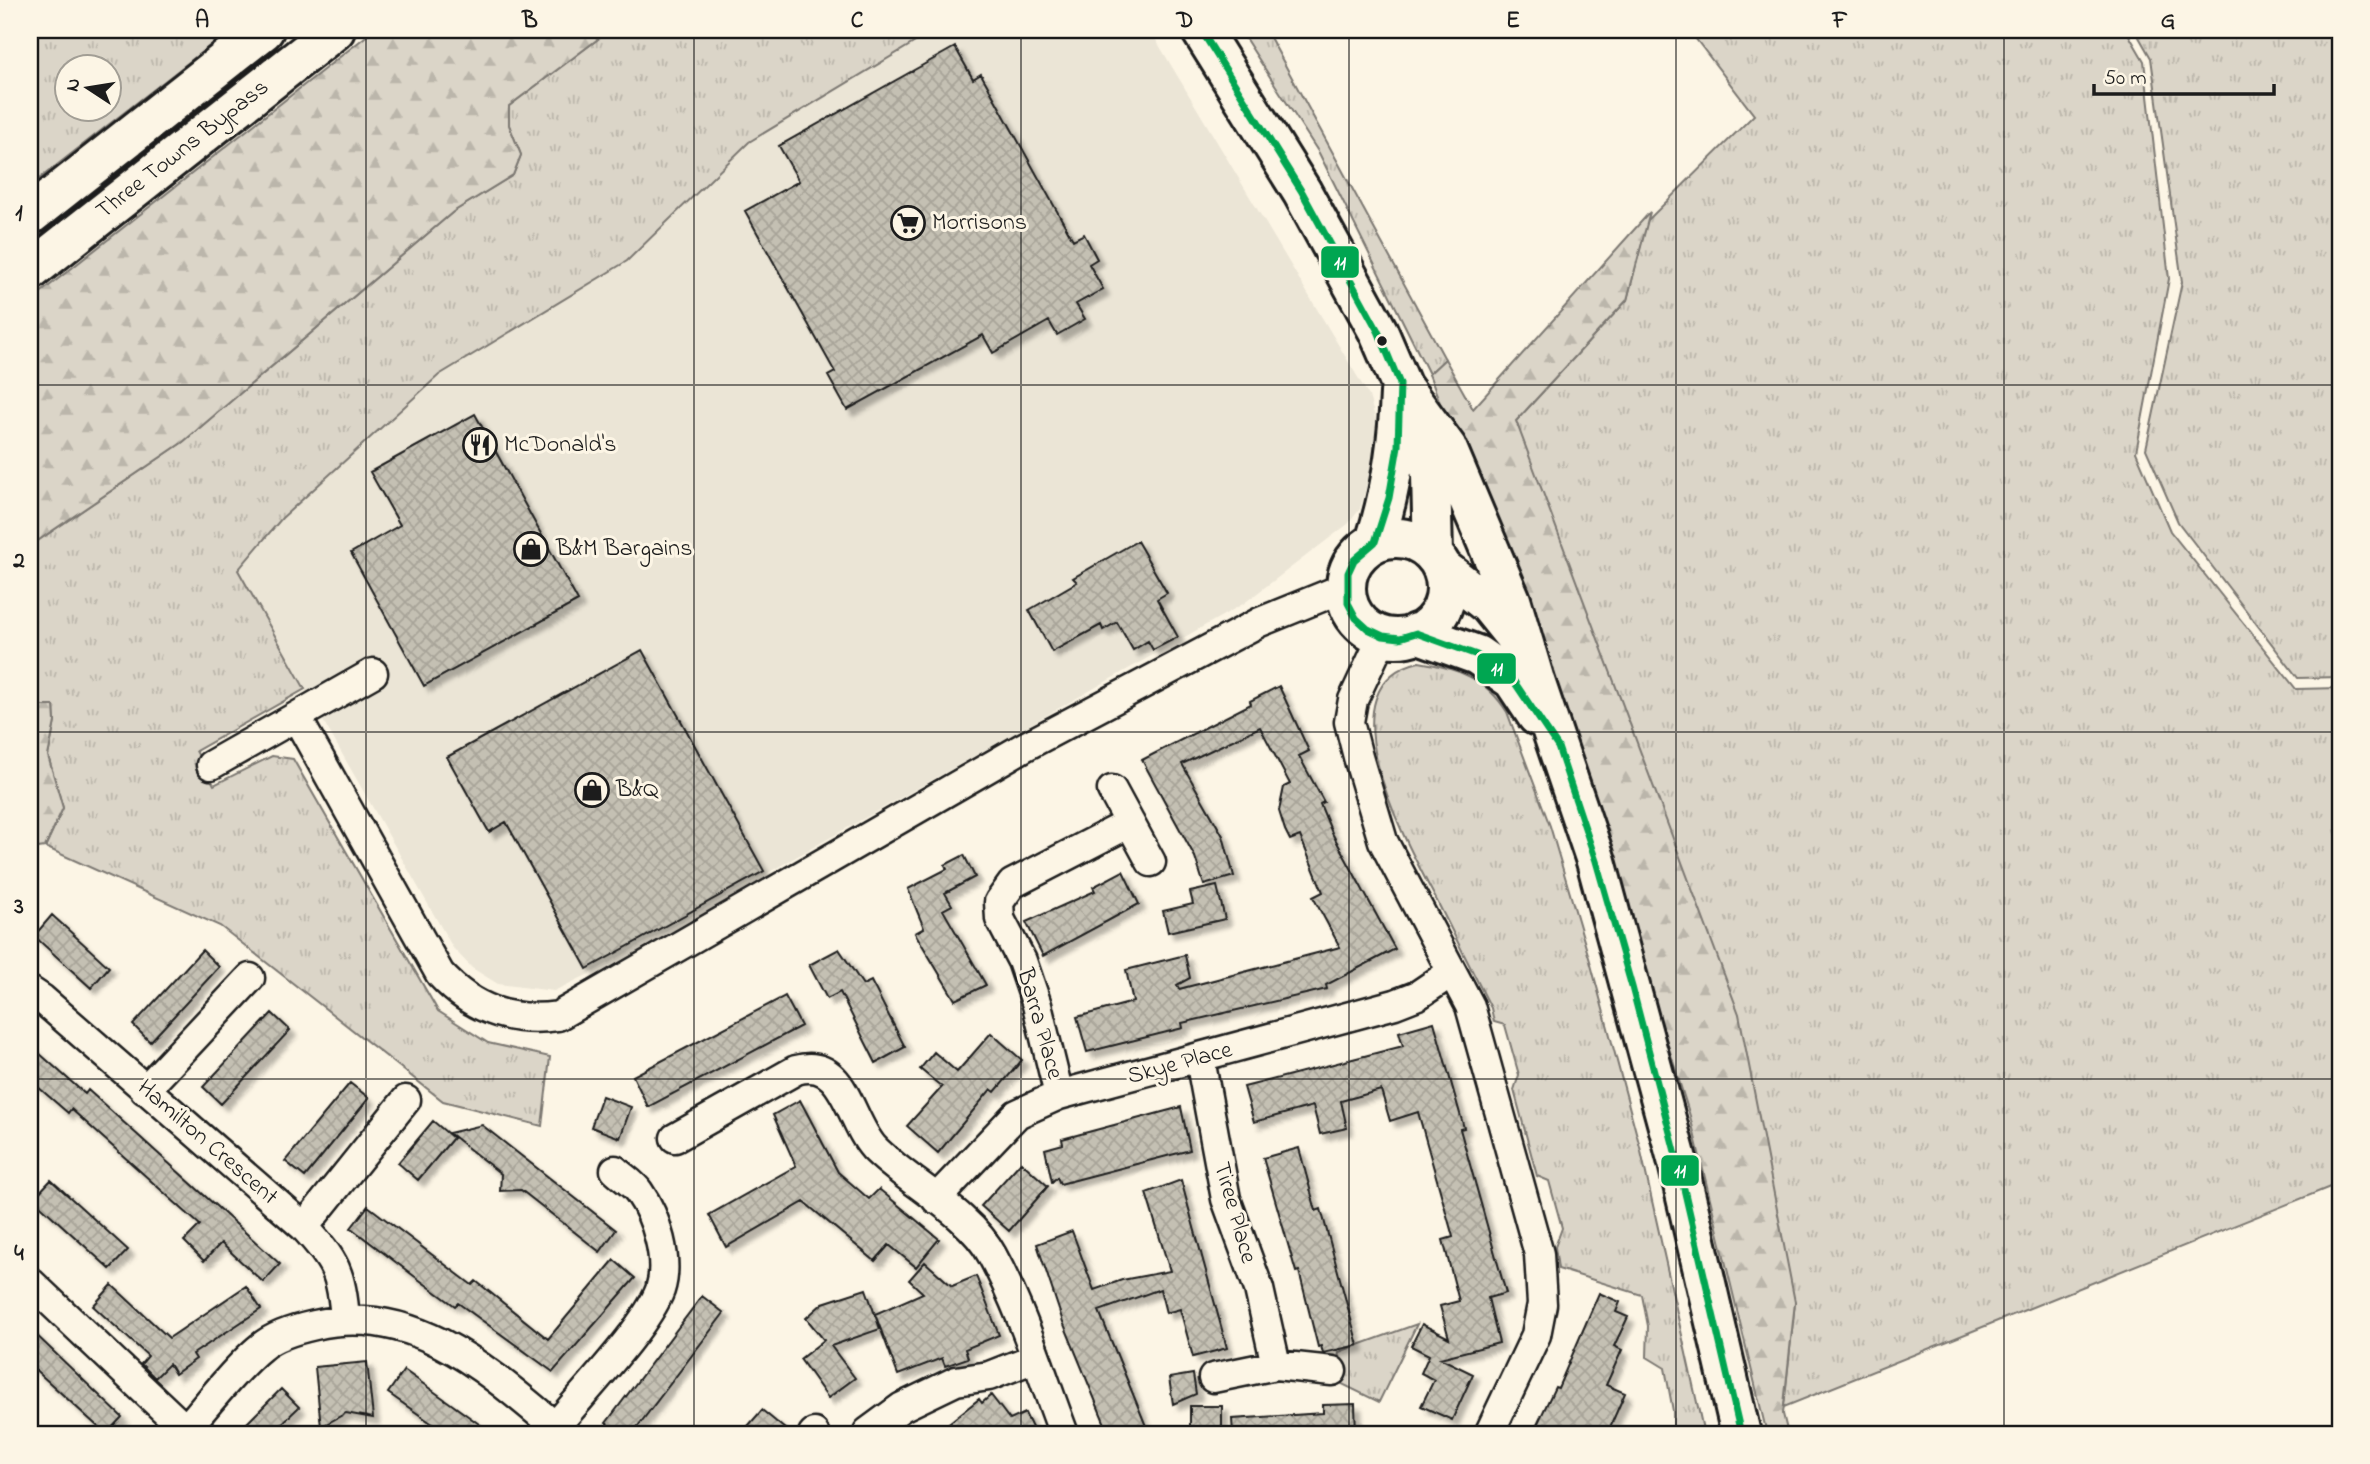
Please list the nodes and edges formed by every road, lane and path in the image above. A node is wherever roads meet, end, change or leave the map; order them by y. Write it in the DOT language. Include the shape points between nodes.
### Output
graph roads {
  1 [pos="264,30"];
  2 [pos="335,30"];
  3 [pos="1202,30"];
  4 [pos="30,215"];
  5 [pos="30,271"];
  6 [pos="1400,384"];
  7 [pos="1375,542"];
  8 [pos="1438,561"];
  9 [pos="1346,587"];
  10 [pos="1400,635"];
  11 [pos="373,673"];
  12 [pos="1535,681"];
  13 [pos="298,718"];
  14 [pos="1558,747"];
  15 [pos="211,765"];
  16 [pos="1112,790"];
  17 [pos="1130,823"];
  18 [pos="1151,862"];
  19 [pos="1452,972"];
  20 [pos="250,978"];
  21 [pos="30,992"];
  22 [pos="1200,1059"];
  23 [pos="145,1090"];
  24 [pos="1059,1096"];
  25 [pos="406,1100"];
  26 [pos="675,1138"];
  27 [pos="615,1170"];
  28 [pos="936,1199"];
  29 [pos="304,1227"];
  30 [pos="30,1282"];
  31 [pos="345,1320"];
  32 [pos="1035,1358"];
  33 [pos="1276,1364"];
  34 [pos="1332,1371"];
  35 [pos="1213,1378"];
  36 [pos="560,1431"];
  37 [pos="184,1432"];
  38 [pos="868,1432"];
  39 [pos="1065,1434"];
  40 [pos="1489,1434"];
  41 [pos="1741,1434"];
  1 -- 4 [label="main road, Three Towns Bypass"];
  2 -- 5 [label="main road, Three Towns Bypass"];
  3 -- 6 [label="main road" via="1301,192 1378,331"];
  6 -- 7 [label="main road" via="1398,446"];
  6 -- 8 [label="main road" via="1429,460"];
  6 -- 12 [label="main road" via="1447,448 1511,600"];
  7 -- 8 [label="main road" via="1406,538"];
  7 -- 9 [label="main road" via="1354,560"];
  8 -- 10 [label="main road" via="1445,599 1434,619"];
  8 -- 12 [label="main road" via="1489,605 1514,636"];
  9 -- 10 [label="main road" via="1348,603 1368,629"];
  9 -- 13 [label="street" via="1260,622 1035,741 558,1016 534,1020 491,1011 456,991 440,974"];
  10 -- 14 [label="main road" via="1478,655 1513,680"];
  10 -- 19 [label="street" via="1362,680 1349,722 1383,841"];
  11 -- 13 [label="street"];
  12 -- 14 [label="main road"];
  13 -- 15 [label="street"];
  14 -- 41 [label="main road" via="1632,987"];
  16 -- 17 [label="street"];
  17 -- 18 [label="street"];
  17 -- 24 [label="street, Barra Place" via="1012,884 999,902 1000,919 1022,961 1037,1005"];
  19 -- 22 [label="street, Skye Place" via="1395,1004"];
  19 -- 40 [label="street" via="1470,1006 1539,1254 1542,1280 1536,1335"];
  20 -- 23 [label="street"];
  21 -- 23 [label="street, Hamilton Crescent"];
  22 -- 24 [label="street, Skye Place"];
  22 -- 33 [label="street, Tiree Place" via="1226,1199 1259,1289"];
  23 -- 29 [label="street, Hamilton Crescent"];
  24 -- 28 [label="street, Skye Place" via="1017,1114"];
  25 -- 29 [label="street"];
  26 -- 28 [label="street" via="796,1070 823,1068 838,1084 873,1147"];
  27 -- 36 [label="street" via="638,1190 653,1217 662,1279 645,1316"];
  28 -- 32 [label="street" via="993,1256"];
  29 -- 31 [label="street, Hamilton Crescent" via="332,1257 339,1272"];
  30 -- 37 [label="street"];
  31 -- 36 [label="street" via="402,1327 455,1349"];
  31 -- 37 [label="street" via="303,1328 260,1347"];
  32 -- 38 [label="street" via="989,1376 956,1381 902,1407"];
  32 -- 39 [label="street"];
  33 -- 34 [label="street"];
  33 -- 35 [label="street"];
}
